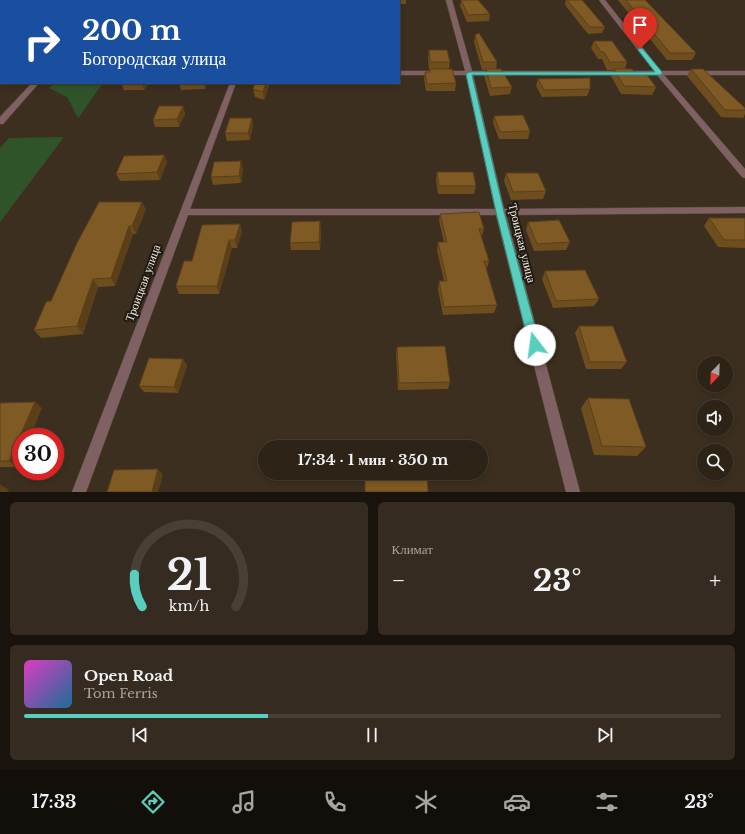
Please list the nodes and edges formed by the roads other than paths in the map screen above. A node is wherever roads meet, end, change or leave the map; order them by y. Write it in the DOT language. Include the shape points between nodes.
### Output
graph roads {
  1 [pos="449,0"];
  2 [pos="602,0"];
  3 [pos="400,73"];
  4 [pos="659,73"];
  5 [pos="745,73"];
  6 [pos="469,74"];
  7 [pos="35,84"];
  8 [pos="233,84"];
  9 [pos="0,122"];
  10 [pos="745,175"];
  11 [pos="745,210"];
  12 [pos="184,212"];
  13 [pos="500,212"];
  14 [pos="79,492"];
  15 [pos="573,492"];
  1 -- 6 [label="street, Троицкая улица"];
  2 -- 4 [label="street"];
  3 -- 6 [label="street"];
  4 -- 5 [label="street"];
  4 -- 6 [label="street"];
  4 -- 10 [label="street"];
  6 -- 13 [label="street, Троицкая улица"];
  7 -- 9 [label="street"];
  8 -- 12 [label="street, Троицкая улица"];
  11 -- 13 [label="street"];
  12 -- 13 [label="street"];
  12 -- 14 [label="street, Троицкая улица"];
  13 -- 15 [label="street, Троицкая улица"];
}
